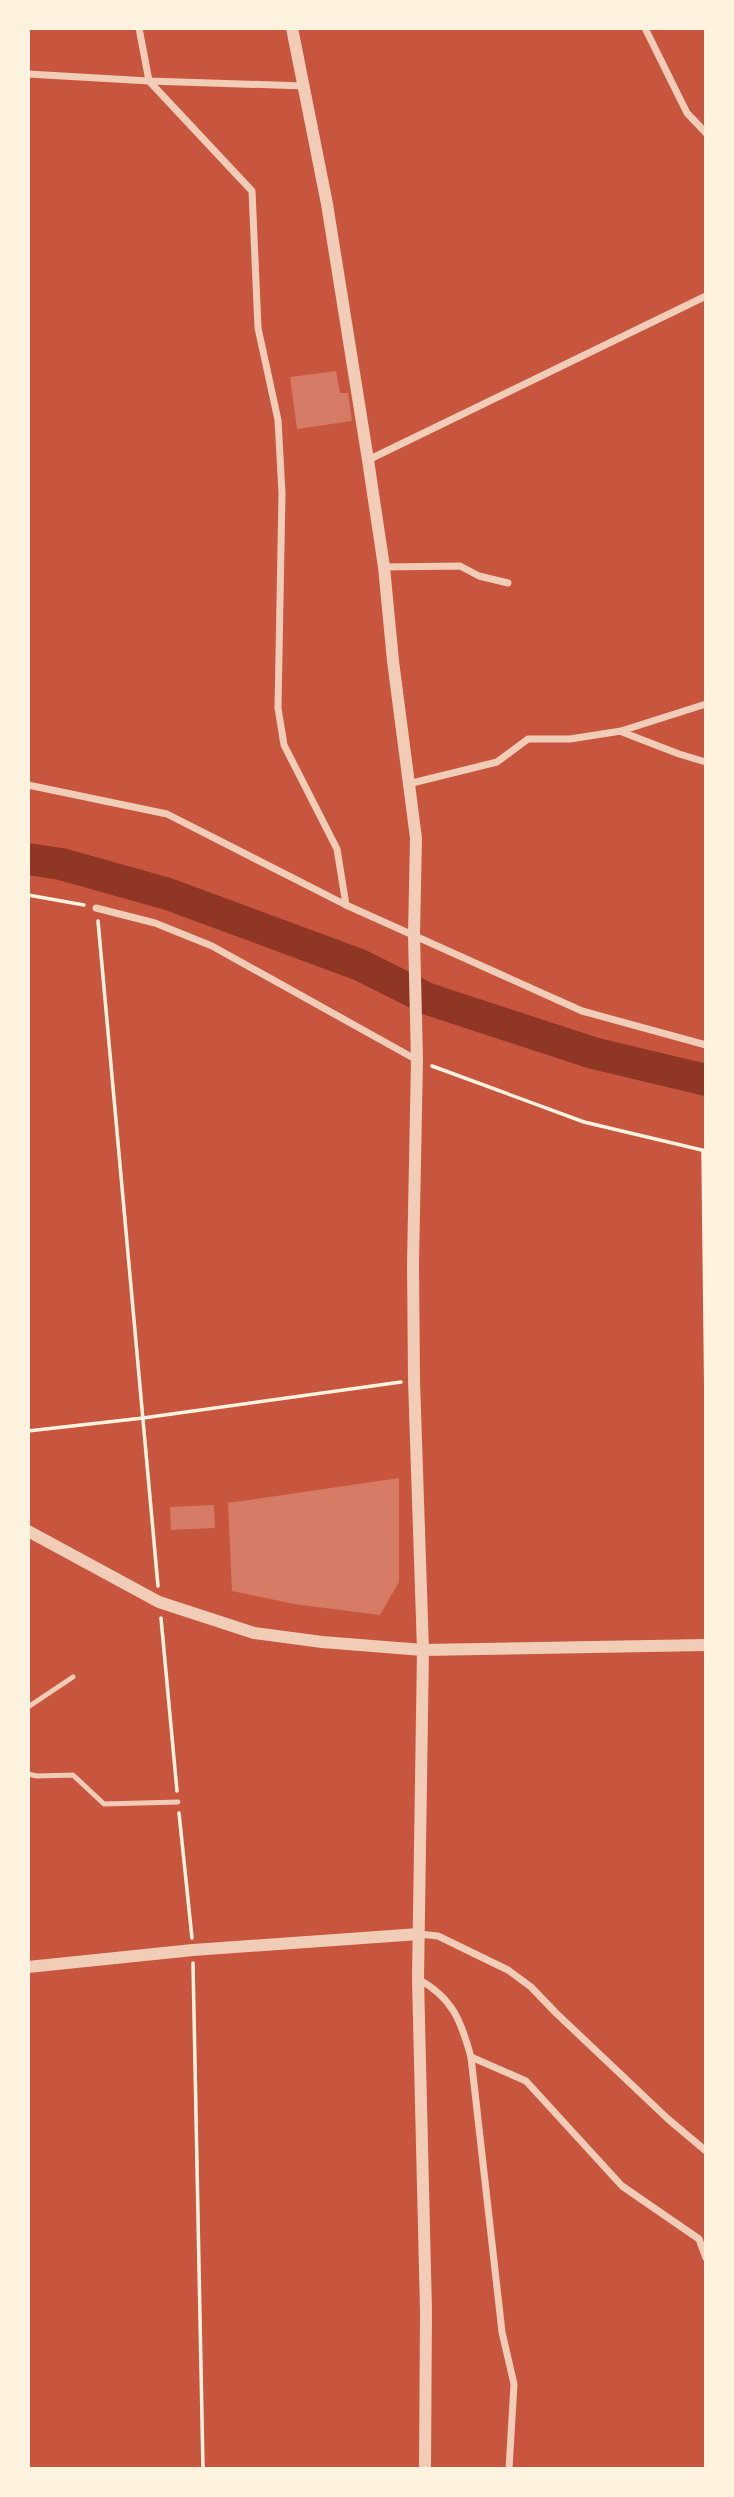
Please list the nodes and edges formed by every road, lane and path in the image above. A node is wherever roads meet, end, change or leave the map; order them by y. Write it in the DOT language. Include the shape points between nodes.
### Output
graph roads {
  1 [pos="139,28"];
  2 [pos="292,28"];
  3 [pos="645,28"];
  4 [pos="28,74"];
  5 [pos="149,81"];
  6 [pos="305,86"];
  7 [pos="706,132"];
  8 [pos="706,296"];
  9 [pos="368,460"];
  10 [pos="384,567"];
  11 [pos="508,583"];
  12 [pos="706,704"];
  13 [pos="621,731"];
  14 [pos="706,762"];
  15 [pos="408,783"];
  16 [pos="28,785"];
  17 [pos="28,895"];
  18 [pos="346,905"];
  19 [pos="96,908"];
  20 [pos="414,935"];
  21 [pos="706,1045"];
  22 [pos="417,1060"];
  23 [pos="705,1151"];
  24 [pos="414,1380"];
  25 [pos="706,1408"];
  26 [pos="144,1418"];
  27 [pos="28,1431"];
  28 [pos="28,1531"];
  29 [pos="159,1602"];
  30 [pos="706,1645"];
  31 [pos="423,1650"];
  32 [pos="74,1677"];
  33 [pos="28,1707"];
  34 [pos="28,1773"];
  35 [pos="178,1802"];
  36 [pos="419,1934"];
  37 [pos="193,1950"];
  38 [pos="28,1967"];
  39 [pos="418,1979"];
  40 [pos="471,2057"];
  41 [pos="706,2151"];
  42 [pos="706,2258"];
  43 [pos="203,2469"];
  44 [pos="425,2469"];
  45 [pos="509,2469"];
  1 -- 5 [label="street"];
  2 -- 6 [label="street"];
  3 -- 7 [label="street" via="687,113"];
  4 -- 5 [label="street"];
  5 -- 6 [label="street"];
  5 -- 18 [label="street" via="252,191 258,328 278,420 278,708 284,745 337,849"];
  6 -- 9 [label="street"];
  8 -- 9 [label="street"];
  9 -- 10 [label="street"];
  10 -- 11 [label="street" via="460,566"];
  10 -- 15 [label="street"];
  12 -- 13 [label="street"];
  13 -- 14 [label="street"];
  13 -- 15 [label="street" via="570,739 528,739 496,762"];
  15 -- 20 [label="street" via="416,838"];
  16 -- 18 [label="street" via="167,814"];
  17 -- 19 [label="path"];
  18 -- 20 [label="street"];
  19 -- 22 [label="street" via="155,923 212,946"];
  19 -- 26 [label="path"];
  20 -- 21 [label="street" via="582,1011"];
  20 -- 22 [label="street"];
  22 -- 23 [label="path" via="584,1122"];
  22 -- 24 [label="street"];
  23 -- 25 [label="path"];
  24 -- 26 [label="path"];
  24 -- 31 [label="street"];
  26 -- 27 [label="path"];
  26 -- 29 [label="path"];
  28 -- 29 [label="street"];
  29 -- 31 [label="street" via="254,1633"];
  29 -- 35 [label="path"];
  30 -- 31 [label="street"];
  31 -- 36 [label="street"];
  32 -- 33 [label="lane"];
  34 -- 35 [label="lane" via="73,1775 104,1804"];
  35 -- 37 [label="path"];
  36 -- 37 [label="street"];
  36 -- 39 [label="street"];
  36 -- 41 [label="street" via="438,1936 508,1970 531,1987"];
  37 -- 38 [label="street"];
  37 -- 43 [label="path"];
  39 -- 40 [label="street" via="447,2000"];
  39 -- 44 [label="street"];
  40 -- 42 [label="street" via="526,2081 622,2186 699,2239"];
  40 -- 45 [label="street" via="502,2332 514,2384"];
}
